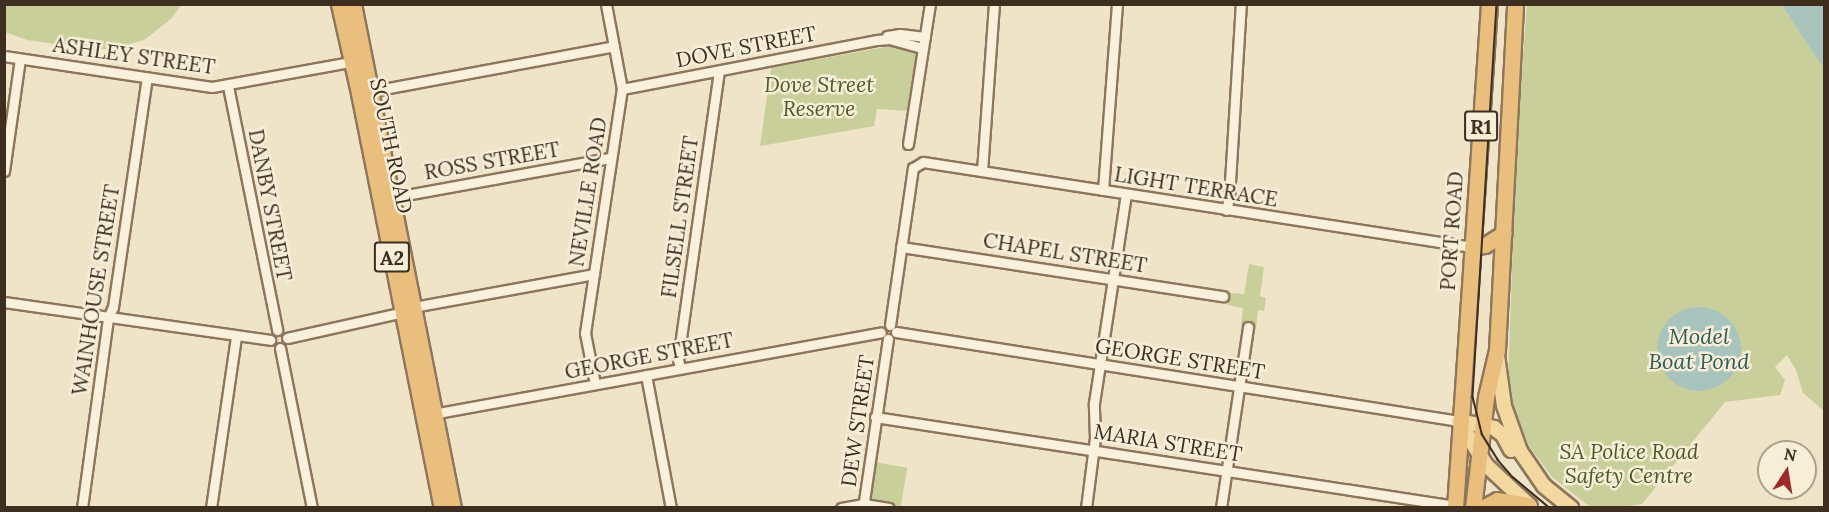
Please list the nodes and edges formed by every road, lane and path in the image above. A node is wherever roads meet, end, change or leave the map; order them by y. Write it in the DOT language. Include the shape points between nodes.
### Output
graph roads {
  1 [pos="339,4"];
  2 [pos="353,4"];
  3 [pos="606,4"];
  4 [pos="930,4"];
  5 [pos="994,4"];
  6 [pos="1117,4"];
  7 [pos="1237,4"];
  8 [pos="1241,4"];
  9 [pos="1489,4"];
  10 [pos="1515,4"];
  11 [pos="925,37"];
  12 [pos="877,40"];
  13 [pos="614,46"];
  14 [pos="923,48"];
  15 [pos="4,56"];
  16 [pos="20,59"];
  17 [pos="358,60"];
  18 [pos="719,71"];
  19 [pos="147,78"];
  20 [pos="228,86"];
  21 [pos="622,89"];
  22 [pos="365,92"];
  23 [pos="908,144"];
  24 [pos="610,158"];
  25 [pos="4,171"];
  26 [pos="982,171"];
  27 [pos="1103,190"];
  28 [pos="1126,194"];
  29 [pos="386,199"];
  30 [pos="1226,210"];
  31 [pos="1504,233"];
  32 [pos="902,247"];
  33 [pos="1472,247"];
  34 [pos="594,274"];
  35 [pos="1113,279"];
  36 [pos="1223,296"];
  37 [pos="4,302"];
  38 [pos="408,310"];
  39 [pos="108,318"];
  40 [pos="1248,327"];
  41 [pos="893,329"];
  42 [pos="277,330"];
  43 [pos="885,335"];
  44 [pos="236,337"];
  45 [pos="287,338"];
  46 [pos="270,340"];
  47 [pos="280,348"];
  48 [pos="1497,350"];
  49 [pos="1099,364"];
  50 [pos="680,368"];
  51 [pos="646,375"];
  52 [pos="595,384"];
  53 [pos="1239,386"];
  54 [pos="429,415"];
  55 [pos="875,417"];
  56 [pos="1459,421"];
  57 [pos="1483,424"];
  58 [pos="1093,450"];
  59 [pos="1479,456"];
  60 [pos="1227,471"];
  61 [pos="1544,486"];
  62 [pos="863,506"];
  63 [pos="1530,506"];
  64 [pos="82,507"];
  65 [pos="211,507"];
  66 [pos="312,507"];
  67 [pos="442,507"];
  68 [pos="453,507"];
  69 [pos="671,507"];
  70 [pos="841,507"];
  71 [pos="889,507"];
  72 [pos="1086,507"];
  73 [pos="1221,507"];
  74 [pos="1455,507"];
  75 [pos="1473,507"];
  76 [pos="1482,507"];
  77 [pos="1571,507"];
  1 -- 17 [label="highway, SOUTH ROAD / A2"];
  2 -- 17 [label="highway, SOUTH ROAD / A2"];
  3 -- 13 [label="street, NEVILLE ROAD"];
  4 -- 11 [label="street"];
  5 -- 26 [label="street"];
  6 -- 27 [label="street"];
  7 -- 30 [label="street"];
  8 -- 30 [label="street"];
  9 -- 33 [label="highway, PORT ROAD / R1"];
  10 -- 31 [label="highway, R1"];
  11 -- 12 [label="street, DOVE STREET" via="900,34"];
  11 -- 14 [label="street"];
  12 -- 14 [label="street, DOVE STREET" via="889,39"];
  12 -- 18 [label="street, DOVE STREET"];
  13 -- 21 [label="street, NEVILLE ROAD"];
  13 -- 22 [label="street"];
  14 -- 23 [label="street"];
  15 -- 16 [label="street, ASHLEY STREET"];
  16 -- 19 [label="street, ASHLEY STREET"];
  16 -- 25 [label="street"];
  17 -- 20 [label="street, ASHLEY STREET"];
  17 -- 22 [label="highway, SOUTH ROAD / A2"];
  18 -- 21 [label="street, DOVE STREET"];
  18 -- 50 [label="street, FILSELL STREET" via="678,359"];
  19 -- 20 [label="street, ASHLEY STREET"];
  19 -- 39 [label="street, WAINHOUSE STREET" via="113,307"];
  20 -- 42 [label="street, DANBY STREET"];
  21 -- 24 [label="street, NEVILLE ROAD"];
  22 -- 29 [label="highway, SOUTH ROAD / A2"];
  24 -- 29 [label="street, ROSS STREET"];
  24 -- 34 [label="street, NEVILLE ROAD"];
  26 -- 27 [label="street, LIGHT TERRACE"];
  26 -- 32 [label="street, LIGHT TERRACE" via="923,162 916,165"];
  27 -- 28 [label="street, LIGHT TERRACE"];
  28 -- 30 [label="street, LIGHT TERRACE"];
  28 -- 35 [label="street"];
  29 -- 38 [label="highway, SOUTH ROAD / A2"];
  30 -- 33 [label="street, LIGHT TERRACE"];
  31 -- 33 [label="highway" via="1483,246"];
  31 -- 48 [label="highway, R1"];
  32 -- 35 [label="street, CHAPEL STREET"];
  32 -- 41 [label="street"];
  33 -- 56 [label="highway, PORT ROAD / R1"];
  34 -- 38 [label="street"];
  34 -- 52 [label="street, NEVILLE ROAD" via="585,333"];
  35 -- 36 [label="street, CHAPEL STREET"];
  35 -- 49 [label="street"];
  37 -- 39 [label="street"];
  38 -- 45 [label="street"];
  38 -- 54 [label="highway, SOUTH ROAD / A2"];
  39 -- 44 [label="street"];
  39 -- 64 [label="street, WAINHOUSE STREET"];
  40 -- 53 [label="street"];
  41 -- 43 [label="street" via="892,338"];
  41 -- 49 [label="street, GEORGE STREET"];
  42 -- 45 [label="street"];
  42 -- 46 [label="street"];
  43 -- 50 [label="street, GEORGE STREET"];
  43 -- 55 [label="street, DEW STREET"];
  44 -- 46 [label="street"];
  44 -- 65 [label="street"];
  45 -- 47 [label="street"];
  46 -- 47 [label="street"];
  47 -- 66 [label="street"];
  48 -- 57 [label="highway, R1"];
  48 -- 61 [label="main road" via="1510,427 1520,451"];
  49 -- 53 [label="street, GEORGE STREET"];
  49 -- 58 [label="street"];
  50 -- 51 [label="street, GEORGE STREET"];
  51 -- 52 [label="street, GEORGE STREET"];
  51 -- 69 [label="street"];
  52 -- 54 [label="street, GEORGE STREET"];
  53 -- 56 [label="street, GEORGE STREET"];
  53 -- 60 [label="street"];
  54 -- 67 [label="highway, SOUTH ROAD / A2"];
  54 -- 68 [label="highway, SOUTH ROAD / A2"];
  55 -- 58 [label="street, MARIA STREET"];
  55 -- 62 [label="street, DEW STREET"];
  56 -- 57 [label="main road"];
  56 -- 59 [label="main road"];
  56 -- 74 [label="highway, R1"];
  57 -- 59 [label="highway, R1"];
  57 -- 61 [label="main road" via="1499,432 1528,475"];
  58 -- 60 [label="street, MARIA STREET"];
  58 -- 72 [label="street"];
  59 -- 63 [label="main road"];
  59 -- 75 [label="highway, R1"];
  60 -- 73 [label="street"];
  60 -- 74 [label="street, MARIA STREET"];
  61 -- 77 [label="main road"];
  62 -- 70 [label="street"];
  62 -- 71 [label="street"];
  63 -- 76 [label="highway" via="1497,501"];
}
